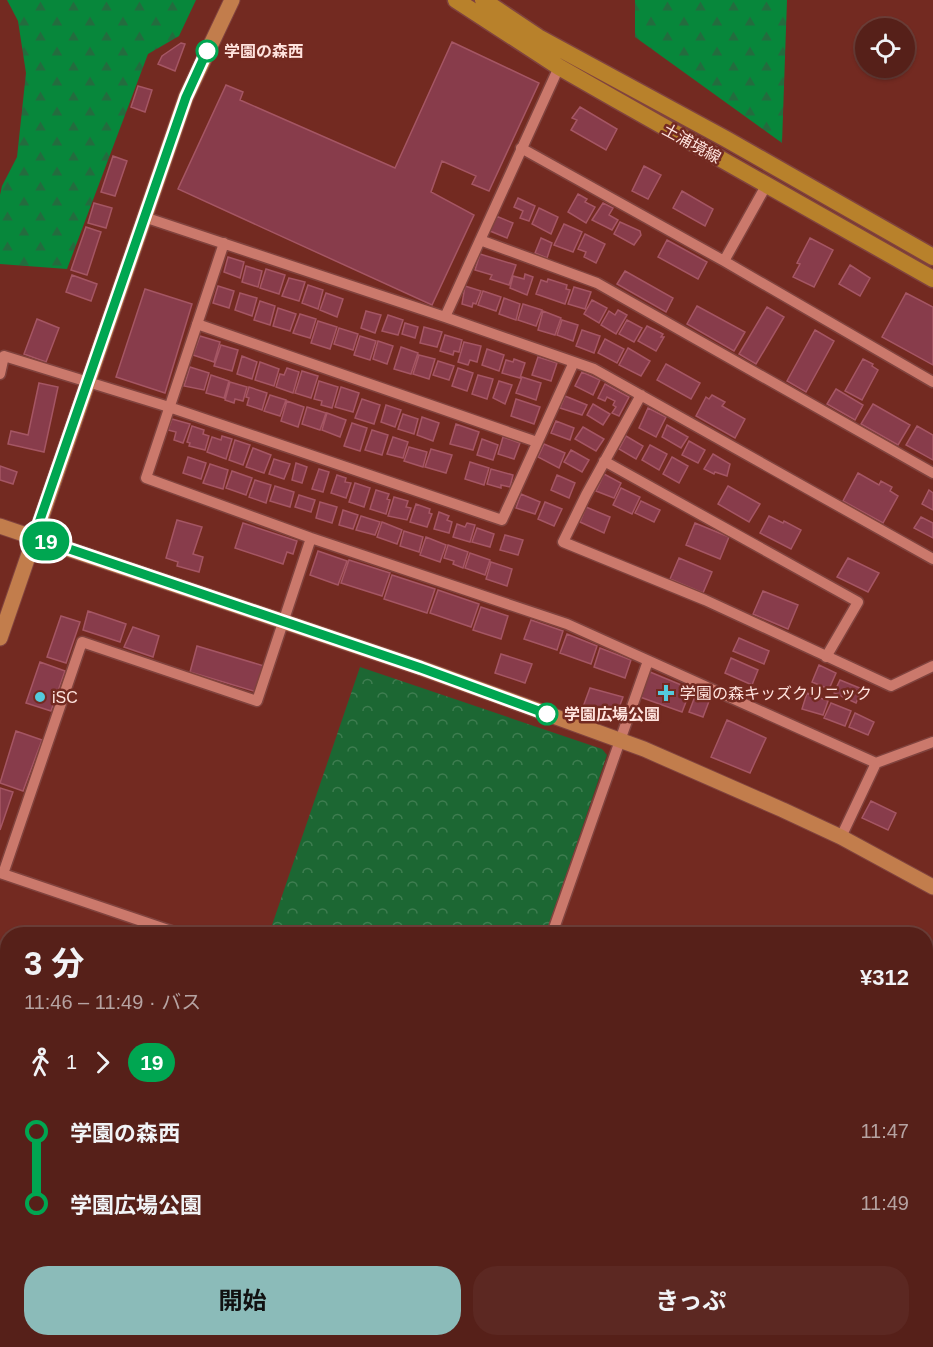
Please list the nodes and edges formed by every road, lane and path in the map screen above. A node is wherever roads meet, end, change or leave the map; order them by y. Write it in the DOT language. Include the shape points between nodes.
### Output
graph roads {
  1 [pos="232,0"];
  2 [pos="456,0"];
  3 [pos="483,0"];
  4 [pos="559,67"];
  5 [pos="521,148"];
  6 [pos="767,184"];
  7 [pos="144,217"];
  8 [pos="480,240"];
  9 [pos="224,243"];
  10 [pos="933,257"];
  11 [pos="724,261"];
  12 [pos="933,279"];
  13 [pos="445,317"];
  14 [pos="197,324"];
  15 [pos="574,362"];
  16 [pos="0,374"];
  17 [pos="87,382"];
  18 [pos="933,382"];
  19 [pos="641,395"];
  20 [pos="169,406"];
  21 [pos="537,442"];
  22 [pos="604,461"];
  23 [pos="933,473"];
  24 [pos="0,526"];
  25 [pos="34,537"];
  26 [pos="312,538"];
  27 [pos="933,559"];
  28 [pos="283,623"];
  29 [pos="0,638"];
  30 [pos="826,657"];
  31 [pos="648,661"];
  32 [pos="933,666"];
  33 [pos="619,740"];
  34 [pos="933,742"];
  35 [pos="876,763"];
  36 [pos="841,837"];
  37 [pos="1,873"];
  38 [pos="933,887"];
  39 [pos="159,927"];
  40 [pos="554,927"];
  1 -- 7 [label="street" via="186,97"];
  2 -- 4 [label="main road, 土浦境線"];
  3 -- 10 [label="main road, 土浦境線" via="538,37"];
  4 -- 5 [label="street"];
  4 -- 6 [label="main road, 土浦境線"];
  5 -- 8 [label="street"];
  5 -- 11 [label="street"];
  6 -- 11 [label="street"];
  6 -- 12 [label="main road, 土浦境線"];
  7 -- 9 [label="street"];
  7 -- 17 [label="street"];
  8 -- 13 [label="street"];
  8 -- 23 [label="street" via="597,283"];
  9 -- 13 [label="street"];
  9 -- 14 [label="street"];
  11 -- 18 [label="street"];
  13 -- 15 [label="street"];
  14 -- 20 [label="street"];
  14 -- 21 [label="street"];
  15 -- 19 [label="street"];
  15 -- 21 [label="street"];
  16 -- 17 [label="street" via="4,357"];
  17 -- 20 [label="street"];
  17 -- 25 [label="street"];
  19 -- 22 [label="street"];
  19 -- 27 [label="street"];
  20 -- 21 [label="street" via="502,520"];
  20 -- 26 [label="street" via="146,477"];
  22 -- 30 [label="street" via="858,602"];
  22 -- 30 [label="street" via="563,542 705,600"];
  24 -- 25 [label="street"];
  25 -- 28 [label="street"];
  25 -- 29 [label="street"];
  26 -- 28 [label="street"];
  26 -- 31 [label="street" via="567,624"];
  28 -- 33 [label="street"];
  28 -- 37 [label="street" via="257,701 82,642"];
  30 -- 32 [label="street" via="891,686"];
  31 -- 33 [label="street"];
  31 -- 35 [label="street"];
  33 -- 36 [label="street"];
  33 -- 40 [label="street"];
  34 -- 35 [label="street"];
  35 -- 36 [label="street"];
  36 -- 38 [label="street"];
  37 -- 39 [label="street"];
}
